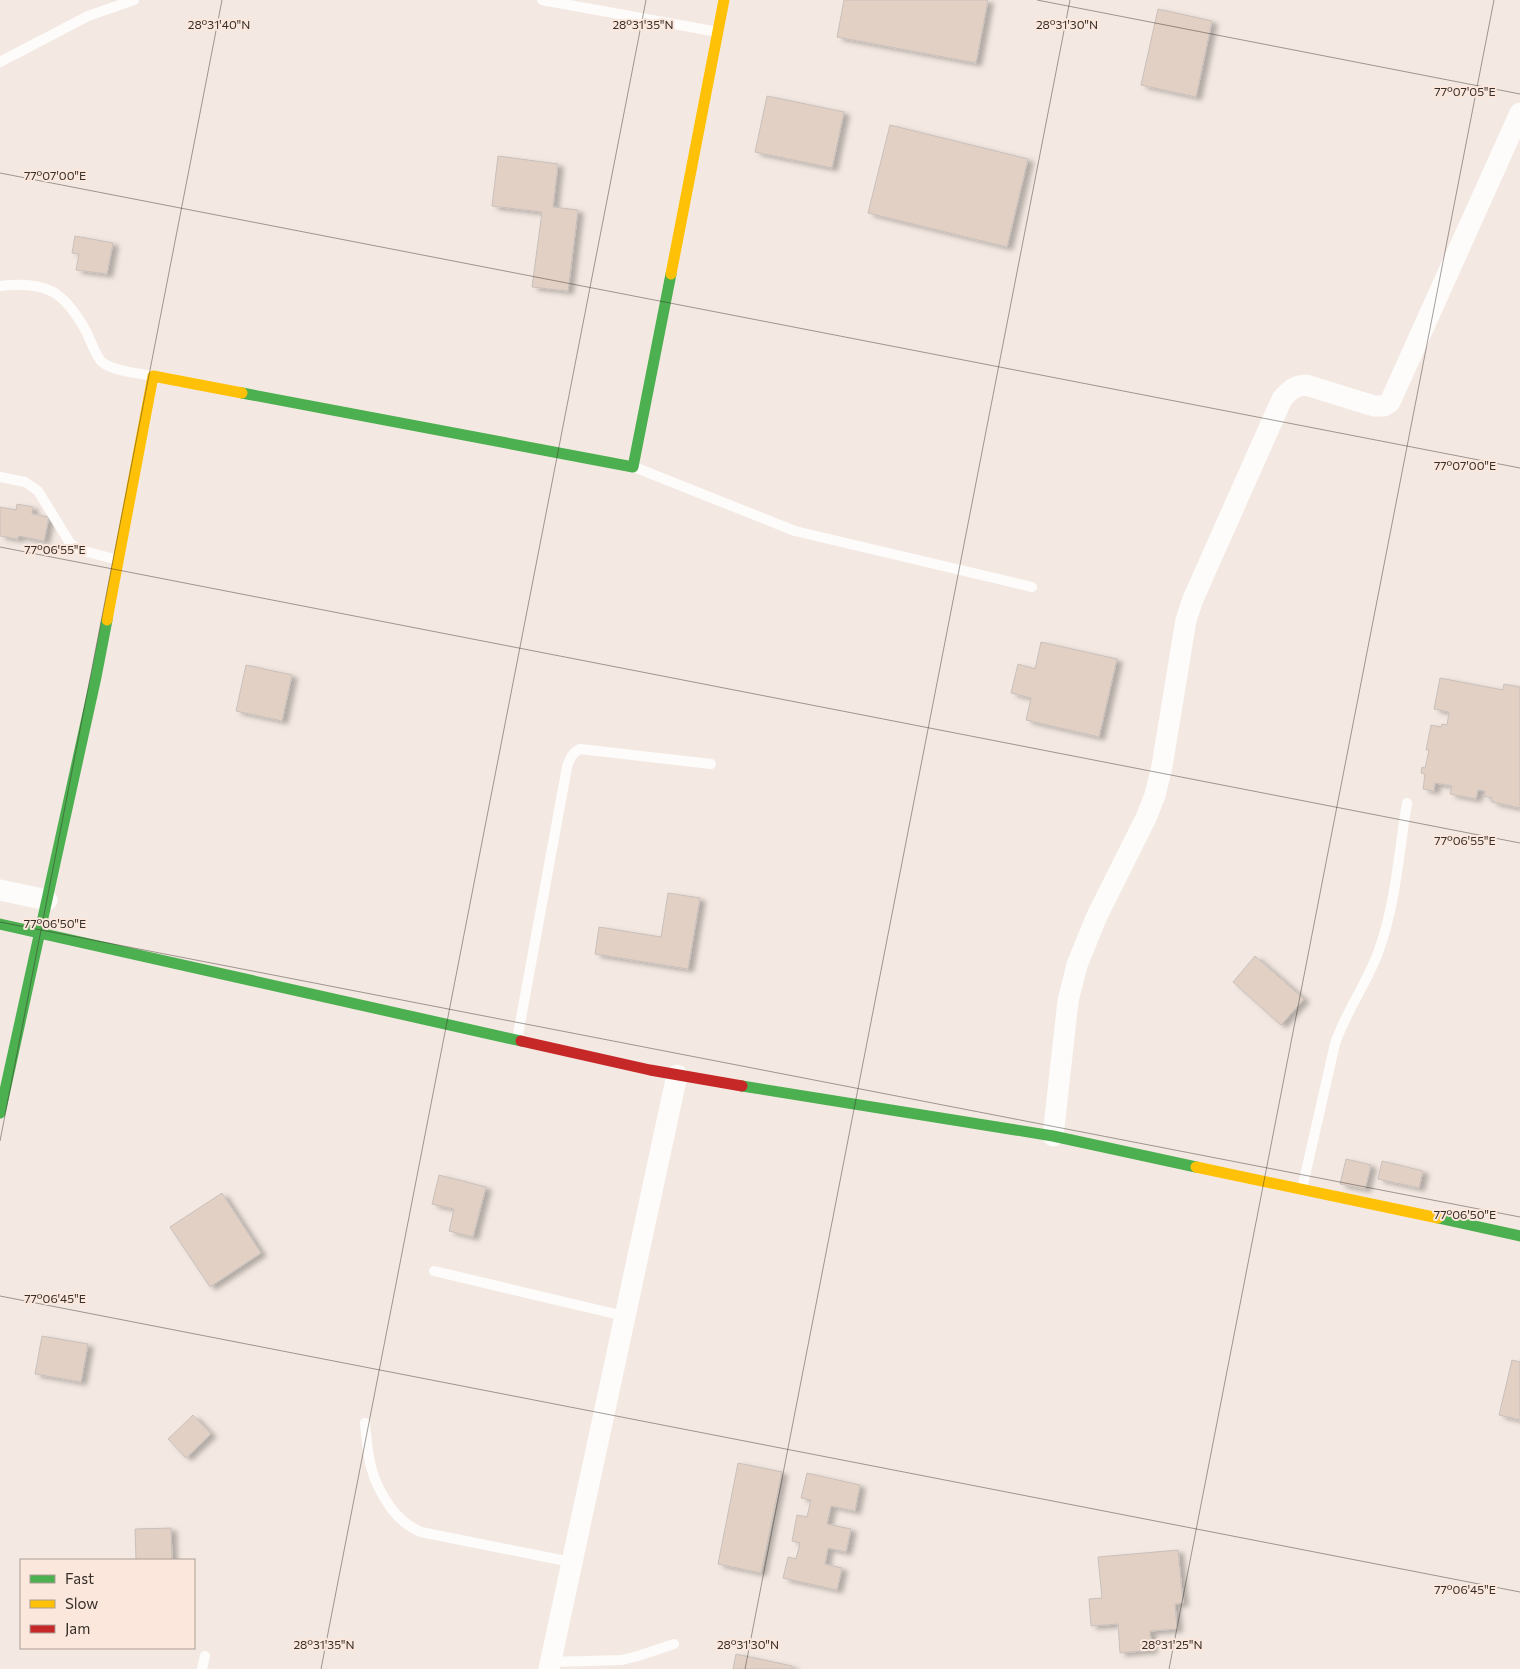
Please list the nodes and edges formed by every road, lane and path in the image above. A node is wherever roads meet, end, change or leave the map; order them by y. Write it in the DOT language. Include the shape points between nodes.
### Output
graph roads {
  1 [pos="134,0"];
  2 [pos="542,0"];
  3 [pos="724,0"];
  4 [pos="718,32"];
  5 [pos="0,62"];
  6 [pos="1520,114"];
  7 [pos="0,286"];
  8 [pos="153,376"];
  9 [pos="633,467"];
  10 [pos="0,477"];
  11 [pos="118,560"];
  12 [pos="1032,587"];
  13 [pos="711,764"];
  14 [pos="1407,803"];
  15 [pos="0,890"];
  16 [pos="47,900"];
  17 [pos="0,924"];
  18 [pos="39,933"];
  19 [pos="517,1041"];
  20 [pos="0,1054"];
  21 [pos="13,1055"];
  22 [pos="677,1075"];
  23 [pos="0,1113"];
  24 [pos="1052,1136"];
  25 [pos="1302,1190"];
  26 [pos="1520,1236"];
  27 [pos="434,1271"];
  28 [pos="624,1316"];
  29 [pos="365,1423"];
  30 [pos="571,1562"];
  31 [pos="674,1644"];
  32 [pos="205,1656"];
  33 [pos="549,1666"];
  34 [pos="202,1669"];
  1 -- 5 [label="lane" via="88,16"];
  2 -- 4 [label="lane"];
  3 -- 4 [label="street"];
  4 -- 9 [label="street"];
  6 -- 24 [label="street" via="1390,402 1374,406 1306,385 1290,390 1282,399 1193,599 1186,620 1162,766 1154,795 1077,965 1068,1001"];
  7 -- 8 [label="lane" via="38,285 57,293 70,306 101,360 114,368"];
  8 -- 9 [label="street"];
  8 -- 11 [label="street"];
  9 -- 12 [label="lane" via="795,531"];
  10 -- 11 [label="lane" via="25,482 38,491 70,543 80,550"];
  11 -- 16 [label="street" via="96,678"];
  13 -- 19 [label="lane" via="580,749 571,756"];
  14 -- 25 [label="lane" via="1386,927 1380,949 1340,1028"];
  15 -- 16 [label="street"];
  16 -- 18 [label="street"];
  17 -- 18 [label="street"];
  18 -- 19 [label="street"];
  18 -- 21 [label="street"];
  19 -- 22 [label="street"];
  20 -- 21 [label="lane"];
  21 -- 23 [label="street"];
  22 -- 24 [label="street"];
  22 -- 28 [label="street"];
  24 -- 25 [label="street"];
  25 -- 26 [label="street"];
  27 -- 28 [label="lane"];
  28 -- 30 [label="street"];
  29 -- 30 [label="lane" via="368,1459 375,1482 400,1520 410,1527 421,1532"];
  30 -- 33 [label="street"];
  31 -- 33 [label="lane" via="622,1660"];
  32 -- 34 [label="lane"];
}
